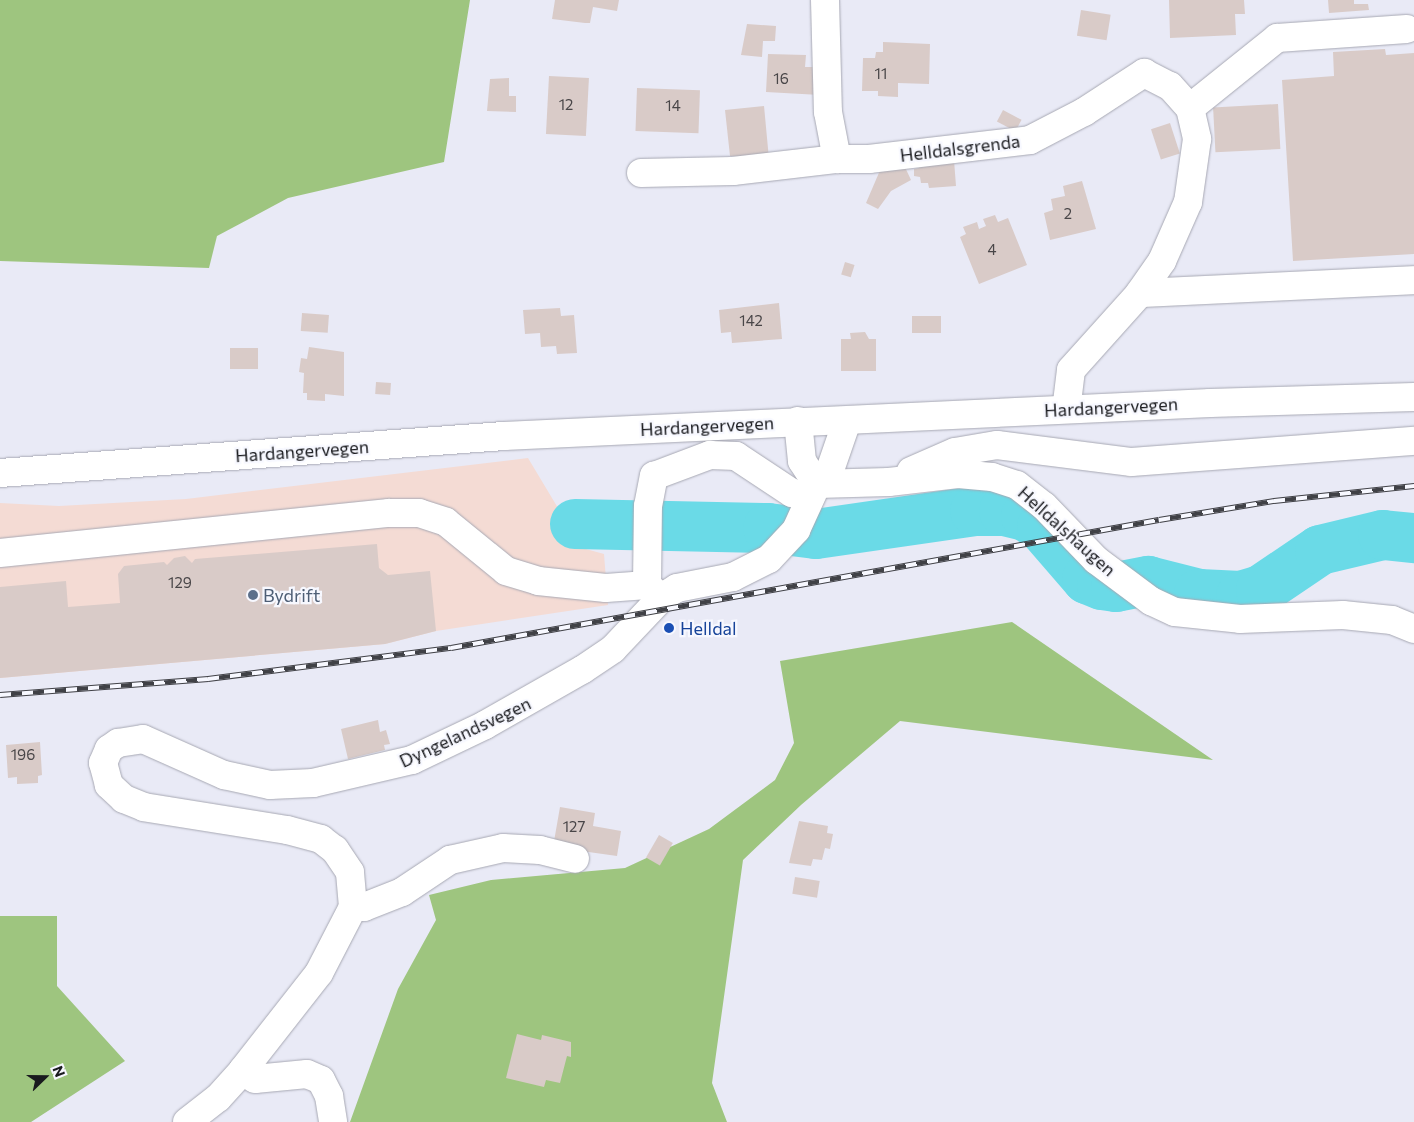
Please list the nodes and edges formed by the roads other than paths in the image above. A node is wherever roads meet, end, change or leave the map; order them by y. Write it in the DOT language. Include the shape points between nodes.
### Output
graph roads {
  1 [pos="825,0"];
  2 [pos="1407,30"];
  3 [pos="1190,108"];
  4 [pos="837,159"];
  5 [pos="641,173"];
  6 [pos="1414,280"];
  7 [pos="1140,293"];
  8 [pos="1414,397"];
  9 [pos="1066,409"];
  10 [pos="846,420"];
  11 [pos="798,421"];
  12 [pos="1414,441"];
  13 [pos="0,473"];
  14 [pos="890,482"];
  15 [pos="811,496"];
  16 [pos="0,553"];
  17 [pos="652,583"];
  18 [pos="1414,629"];
  19 [pos="575,859"];
  20 [pos="353,907"];
  21 [pos="243,1070"];
  22 [pos="187,1122"];
  23 [pos="333,1122"];
  1 -- 4 [label="street" via="828,112"];
  2 -- 3 [label="street" via="1277,38"];
  3 -- 4 [label="street, Helldalsgrenda" via="1170,86 1144,73 1084,112 1030,140 869,159"];
  3 -- 7 [label="street, Helldalsgrenda" via="1197,139 1188,202 1162,261"];
  4 -- 5 [label="street, Helldalsgrenda" via="733,171"];
  6 -- 7 [label="street"];
  7 -- 9 [label="street, Helldalsgrenda" via="1071,370"];
  8 -- 9 [label="street, Hardangervegen"];
  9 -- 10 [label="street, Hardangervegen"];
  10 -- 11 [label="street, Hardangervegen"];
  10 -- 15 [label="street, Dyngelandsvegen" via="829,473"];
  11 -- 13 [label="street, Hardangervegen" via="504,436"];
  11 -- 15 [label="street" via="802,461"];
  12 -- 14 [label="street, Helldalshaugen" via="1132,462 997,445 955,452"];
  14 -- 15 [label="street, Helldalshaugen"];
  14 -- 18 [label="street, Helldalshaugen" via="958,474 992,477 1017,485 1044,506 1079,545 1114,574 1140,594 1175,612 1240,619 1343,615 1392,620"];
  15 -- 17 [label="street, Dyngelandsvegen" via="796,530 785,545 752,569 732,577 677,588"];
  15 -- 17 [label="street, Helldalshaugen" via="792,493 736,456 710,455 654,476 648,506"];
  16 -- 17 [label="street" via="389,513 419,513 446,522 506,571 538,581 606,588"];
  17 -- 20 [label="street, Dyngelandsvegen" via="613,649 485,725 412,760 313,783 270,785 224,775 143,739 118,743 109,748 103,763 109,785 124,799 144,807 287,830 321,839 335,850 350,872"];
  19 -- 20 [label="street" via="540,850 503,848 450,860 402,892 364,907"];
  20 -- 21 [label="street" via="319,973"];
  21 -- 22 [label="street" via="218,1098"];
  21 -- 23 [label="street" via="254,1079 306,1074 321,1080 329,1096"];
}
